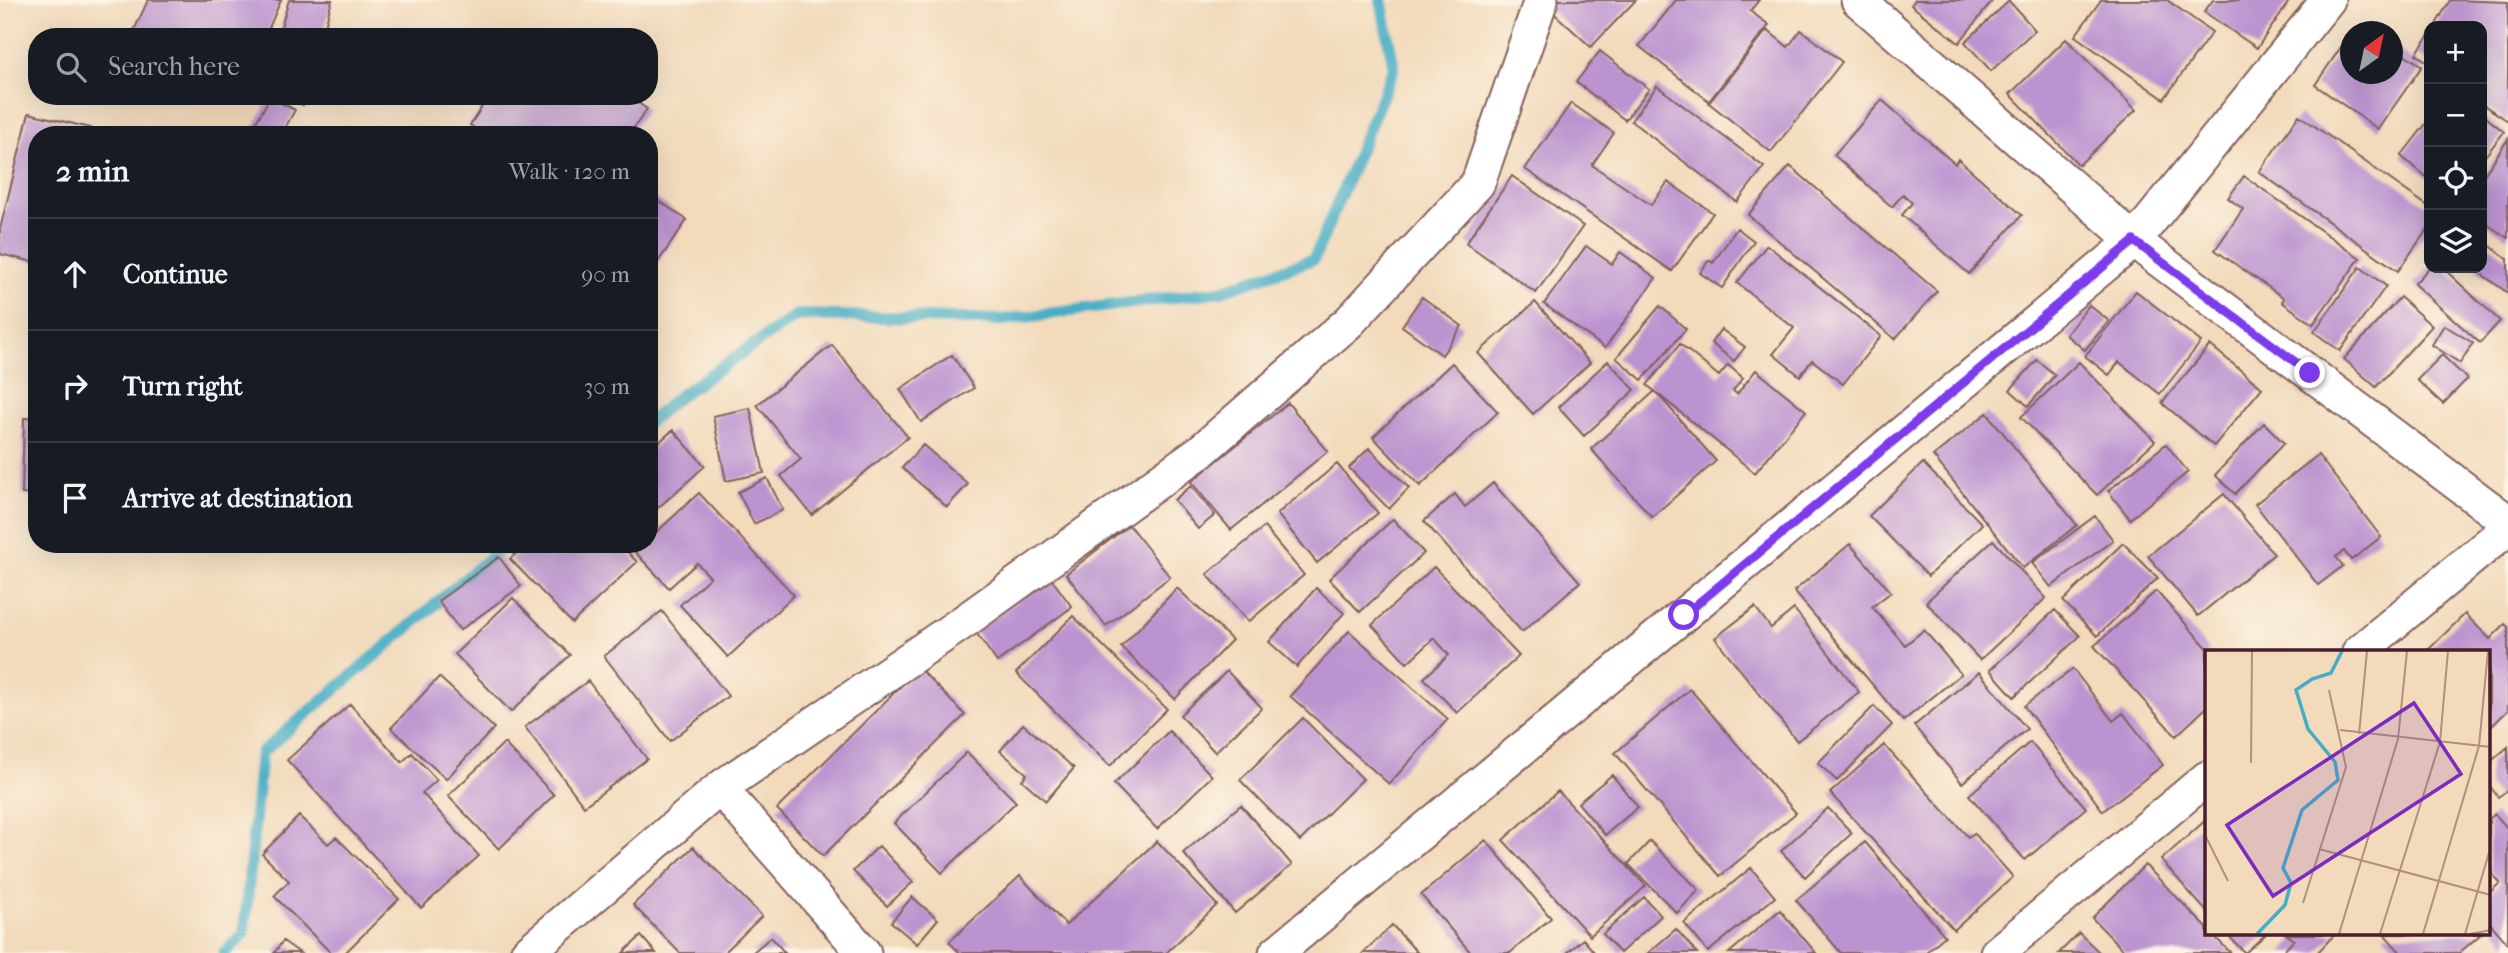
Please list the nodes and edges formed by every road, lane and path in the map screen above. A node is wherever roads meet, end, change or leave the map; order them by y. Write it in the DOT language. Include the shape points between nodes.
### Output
graph roads {
  1 [pos="1541,0"];
  2 [pos="1857,0"];
  3 [pos="2328,0"];
  4 [pos="2134,241"];
  5 [pos="2508,522"];
  6 [pos="2508,528"];
  7 [pos="2360,650"];
  8 [pos="2205,780"];
  9 [pos="720,788"];
  10 [pos="527,953"];
  11 [pos="864,953"];
  12 [pos="1276,953"];
  13 [pos="1997,953"];
  1 -- 9 [label="street" via="1478,183 1349,322 1201,451 969,618"];
  2 -- 4 [label="street"];
  3 -- 4 [label="street"];
  4 -- 5 [label="street"];
  4 -- 12 [label="street"];
  6 -- 7 [label="street"];
  8 -- 13 [label="street"];
  9 -- 10 [label="street"];
  9 -- 11 [label="street"];
}
